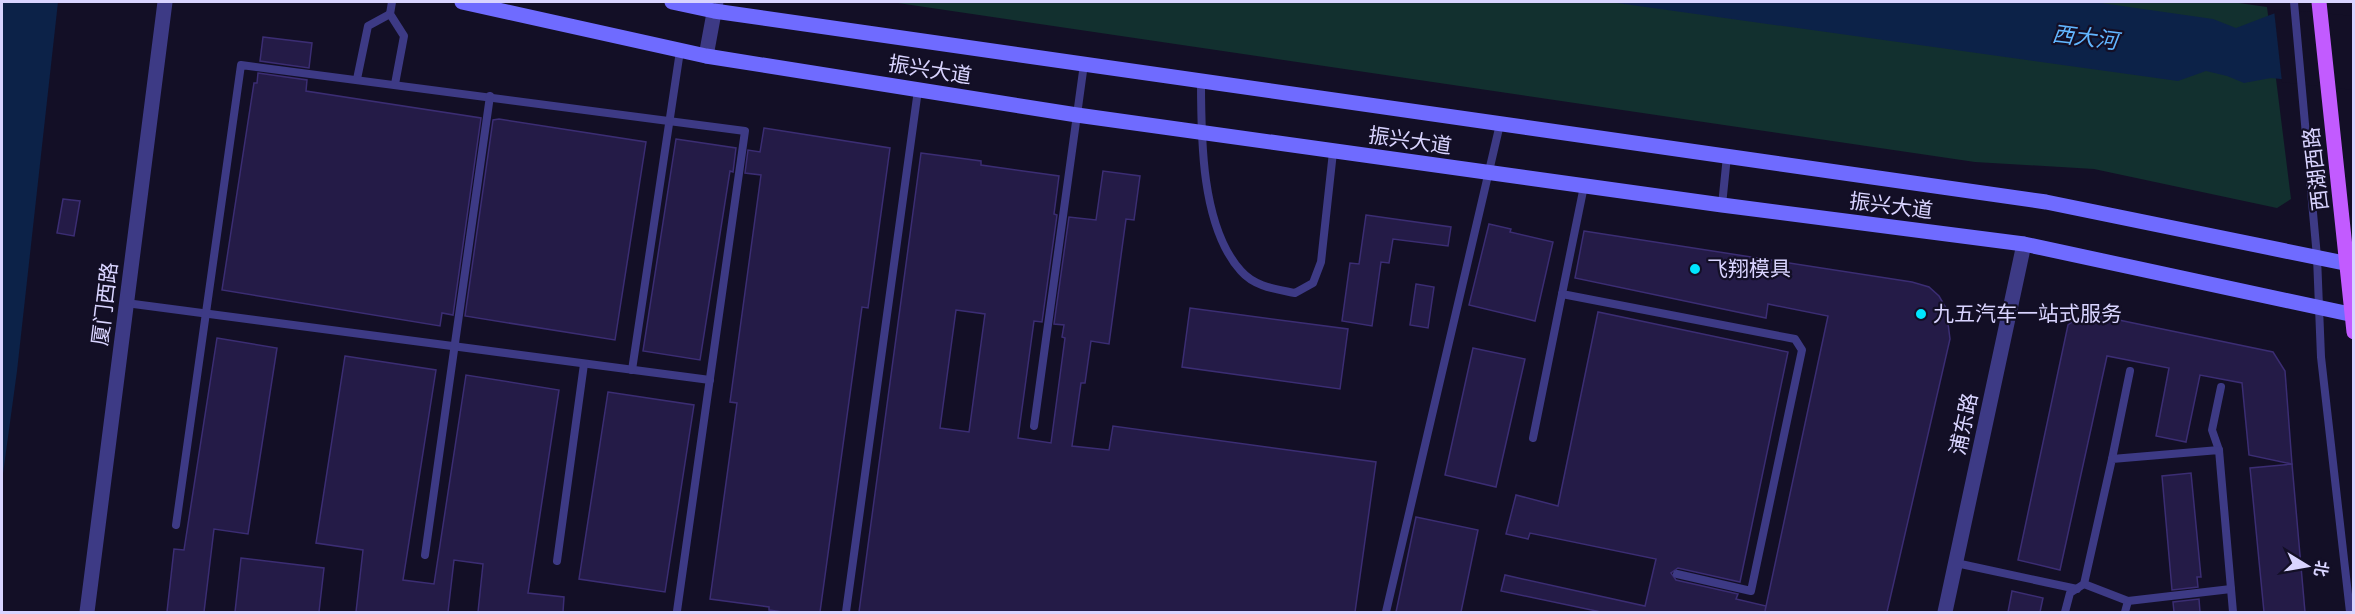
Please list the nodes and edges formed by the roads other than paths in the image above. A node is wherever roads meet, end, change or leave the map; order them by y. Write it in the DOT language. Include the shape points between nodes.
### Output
graph roads {
  1 [pos="165,2"];
  2 [pos="392,2"];
  3 [pos="462,2"];
  4 [pos="672,2"];
  5 [pos="2294,2"];
  6 [pos="2319,2"];
  7 [pos="715,6"];
  8 [pos="390,14"];
  9 [pos="680,51"];
  10 [pos="706,57"];
  11 [pos="1084,64"];
  12 [pos="357,79"];
  13 [pos="1201,81"];
  14 [pos="395,84"];
  15 [pos="918,90"];
  16 [pos="490,96"];
  17 [pos="1077,115"];
  18 [pos="670,121"];
  19 [pos="1500,124"];
  20 [pos="1201,134"];
  21 [pos="1333,152"];
  22 [pos="1727,156"];
  23 [pos="1489,172"];
  24 [pos="1584,186"];
  25 [pos="1722,205"];
  26 [pos="2024,244"];
  27 [pos="2317,257"];
  28 [pos="2351,264"];
  29 [pos="1562,294"];
  30 [pos="126,303"];
  31 [pos="2319,308"];
  32 [pos="206,313"];
  33 [pos="2353,315"];
  34 [pos="2354,332"];
  35 [pos="455,347"];
  36 [pos="584,364"];
  37 [pos="632,370"];
  38 [pos="2130,371"];
  39 [pos="710,380"];
  40 [pos="2221,387"];
  41 [pos="1034,426"];
  42 [pos="1533,438"];
  43 [pos="2219,450"];
  44 [pos="2112,459"];
  45 [pos="177,525"];
  46 [pos="425,555"];
  47 [pos="557,561"];
  48 [pos="1956,563"];
  49 [pos="1677,574"];
  50 [pos="2080,586"];
  51 [pos="2231,589"];
  52 [pos="2128,601"];
  53 [pos="677,611"];
  54 [pos="87,612"];
  55 [pos="846,612"];
  56 [pos="1386,612"];
  57 [pos="1945,612"];
  58 [pos="2065,612"];
  59 [pos="2126,612"];
  60 [pos="2233,612"];
  61 [pos="2350,612"];
  1 -- 30 [label="street, 厦门西路"];
  2 -- 8 [label="lane"];
  3 -- 9 [label="main road, 振兴大道"];
  4 -- 7 [label="main road, 振兴大道"];
  5 -- 27 [label="lane"];
  6 -- 28 [label="main road, 西湖西路"];
  7 -- 10 [label="street"];
  7 -- 11 [label="main road, 振兴大道"];
  8 -- 12 [label="lane" via="368,26"];
  8 -- 14 [label="lane" via="404,36"];
  9 -- 10 [label="main road, 振兴大道"];
  9 -- 18 [label="lane"];
  10 -- 15 [label="main road, 振兴大道"];
  11 -- 13 [label="main road, 振兴大道"];
  11 -- 17 [label="lane"];
  12 -- 14 [label="lane"];
  12 -- 32 [label="lane" via="241,65"];
  13 -- 19 [label="main road, 振兴大道"];
  13 -- 20 [label="lane"];
  14 -- 16 [label="lane"];
  15 -- 17 [label="main road, 振兴大道"];
  15 -- 55 [label="lane"];
  16 -- 18 [label="lane"];
  16 -- 35 [label="lane"];
  17 -- 20 [label="main road, 振兴大道"];
  17 -- 41 [label="lane"];
  18 -- 37 [label="lane"];
  18 -- 39 [label="lane" via="745,131"];
  19 -- 22 [label="main road, 振兴大道"];
  19 -- 23 [label="lane"];
  20 -- 21 [label="main road, 振兴大道"];
  20 -- 21 [label="lane" via="1210,206 1235,262 1241,272 1264,287 1295,293 1312,283 1321,262"];
  21 -- 23 [label="main road, 振兴大道"];
  22 -- 25 [label="lane"];
  22 -- 27 [label="main road, 振兴大道" via="2046,202"];
  23 -- 24 [label="main road, 振兴大道"];
  23 -- 56 [label="lane"];
  24 -- 25 [label="main road, 振兴大道"];
  24 -- 29 [label="lane"];
  25 -- 26 [label="main road, 振兴大道"];
  26 -- 31 [label="main road, 振兴大道"];
  26 -- 48 [label="street, 浦东路"];
  27 -- 28 [label="main road, 振兴大道"];
  27 -- 31 [label="lane"];
  28 -- 33 [label="main road, 西湖西路"];
  29 -- 42 [label="lane"];
  29 -- 49 [label="lane" via="1795,339 1802,350 1751,591"];
  30 -- 32 [label="lane"];
  30 -- 54 [label="street, 厦门西路"];
  31 -- 33 [label="main road, 振兴大道"];
  31 -- 61 [label="lane"];
  32 -- 35 [label="lane"];
  32 -- 45 [label="lane"];
  33 -- 34 [label="main road, 西湖西路"];
  35 -- 36 [label="lane"];
  35 -- 46 [label="lane"];
  36 -- 37 [label="lane"];
  36 -- 47 [label="lane"];
  37 -- 39 [label="lane"];
  38 -- 44 [label="lane"];
  39 -- 53 [label="lane"];
  40 -- 43 [label="lane" via="2212,430"];
  43 -- 44 [label="lane"];
  43 -- 51 [label="lane"];
  44 -- 50 [label="lane"];
  48 -- 50 [label="lane"];
  48 -- 57 [label="street, 浦东路"];
  50 -- 52 [label="lane"];
  50 -- 58 [label="lane" via="2070,593"];
  51 -- 52 [label="lane"];
  51 -- 60 [label="lane"];
  52 -- 59 [label="lane"];
}
